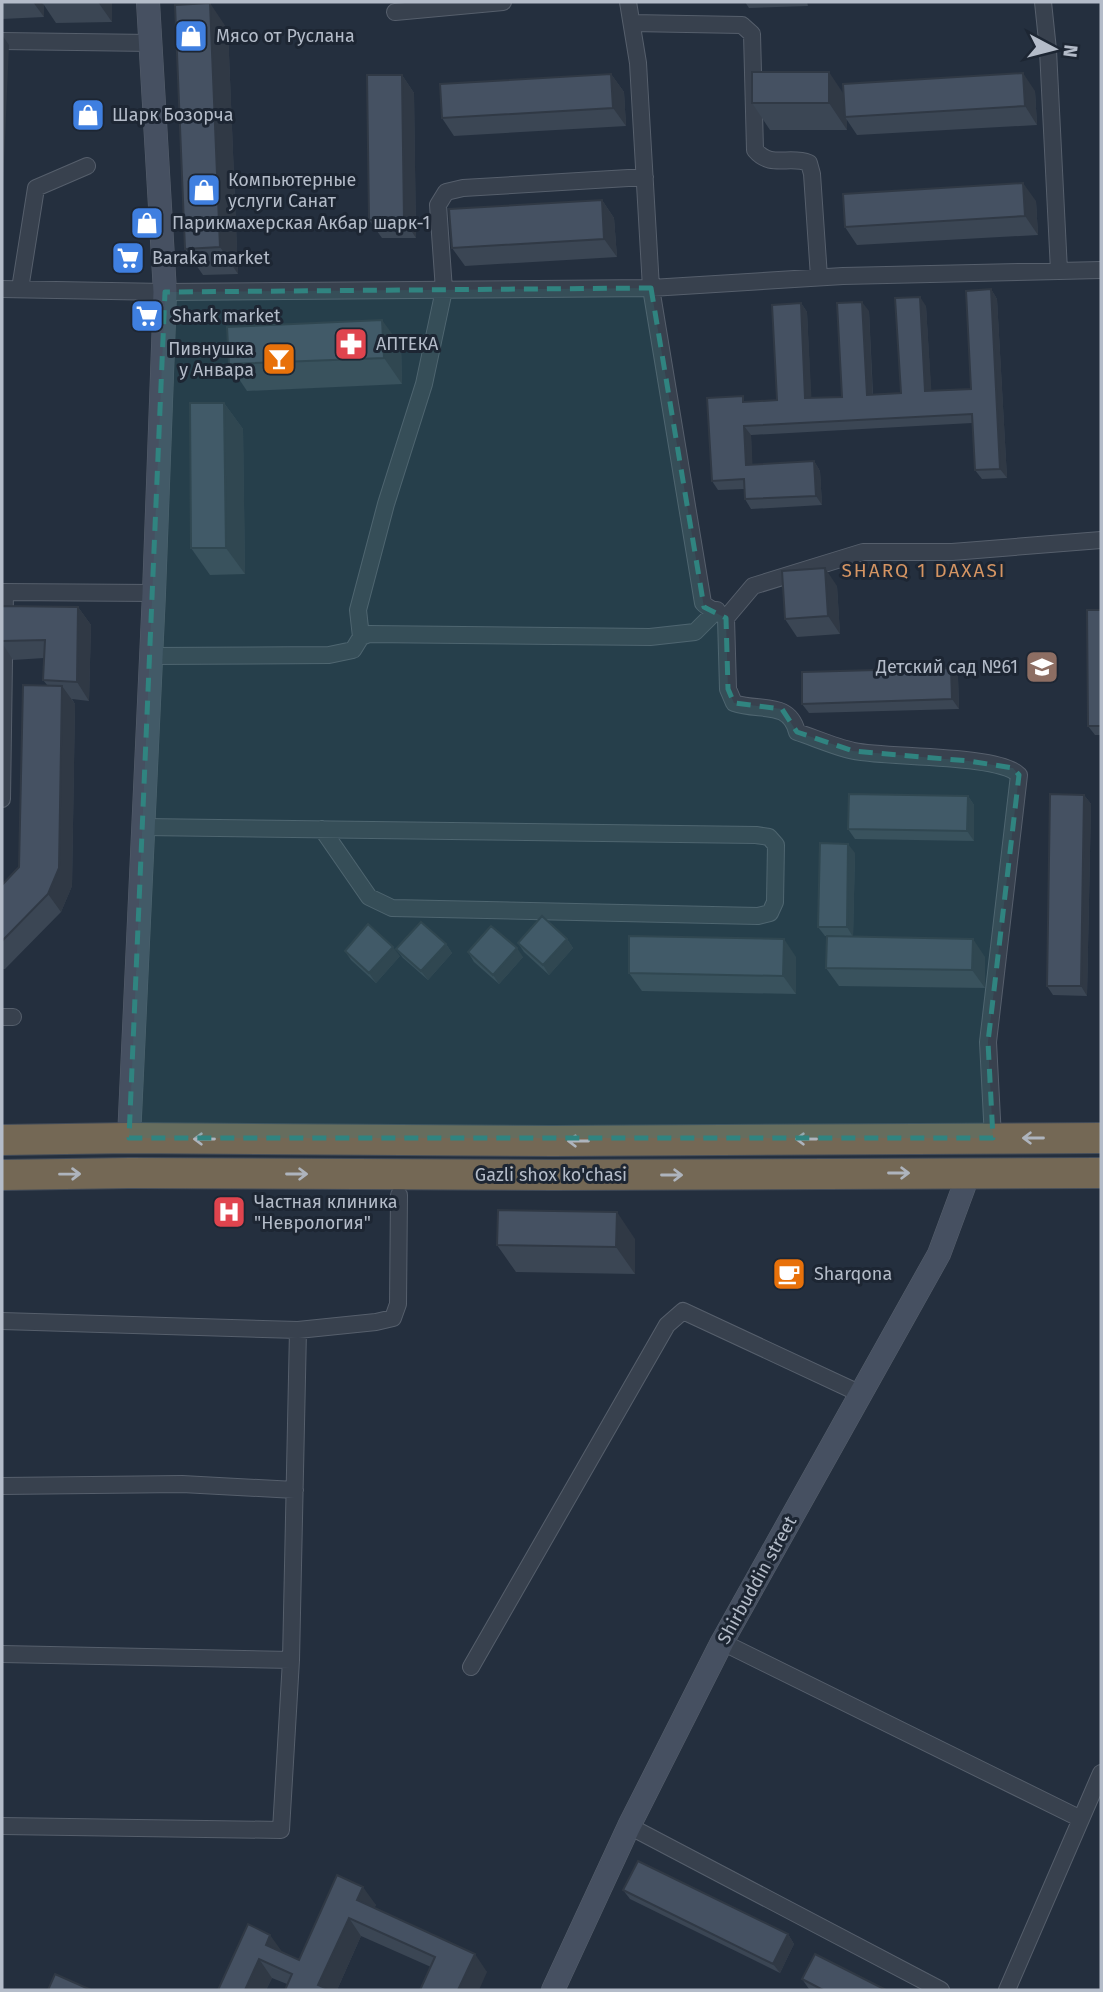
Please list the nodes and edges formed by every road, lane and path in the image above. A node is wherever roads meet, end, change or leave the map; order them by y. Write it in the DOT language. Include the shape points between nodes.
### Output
graph roads {
  1 [pos="148,2"];
  2 [pos="503,2"];
  3 [pos="628,2"];
  4 [pos="1043,2"];
  5 [pos="395,12"];
  6 [pos="632,23"];
  7 [pos="2,41"];
  8 [pos="151,43"];
  9 [pos="88,166"];
  10 [pos="645,177"];
  11 [pos="1101,270"];
  12 [pos="1059,271"];
  13 [pos="819,277"];
  14 [pos="651,288"];
  15 [pos="2,289"];
  16 [pos="20,289"];
  17 [pos="444,290"];
  18 [pos="164,292"];
  19 [pos="1101,540"];
  20 [pos="3,592"];
  21 [pos="154,593"];
  22 [pos="722,614"];
  23 [pos="361,637"];
  24 [pos="151,656"];
  25 [pos="2,799"];
  26 [pos="144,828"];
  27 [pos="322,829"];
  28 [pos="129,1138"];
  29 [pos="993,1138"];
  30 [pos="1101,1138"];
  31 [pos="2,1140"];
  32 [pos="969,1173"];
  33 [pos="1101,1173"];
  34 [pos="2,1175"];
  35 [pos="399,1195"];
  36 [pos="2,1321"];
  37 [pos="298,1330"];
  38 [pos="861,1394"];
  39 [pos="2,1486"];
  40 [pos="295,1490"];
  41 [pos="722,1642"];
  42 [pos="2,1654"];
  43 [pos="291,1660"];
  44 [pos="471,1667"];
  45 [pos="1101,1773"];
  46 [pos="1082,1819"];
  47 [pos="2,1826"];
  48 [pos="629,1826"];
  49 [pos="553,1990"];
  50 [pos="941,1990"];
  51 [pos="1007,1990"];
  1 -- 8 [label="street"];
  2 -- 5 [label="street"];
  3 -- 6 [label="street"];
  4 -- 12 [label="street"];
  6 -- 10 [label="street"];
  6 -- 13 [label="street" via="741,26 752,34 755,150 771,161 810,163"];
  7 -- 8 [label="street"];
  8 -- 18 [label="street"];
  9 -- 16 [label="street" via="36,188"];
  10 -- 14 [label="street"];
  10 -- 17 [label="street" via="446,192 438,205"];
  11 -- 12 [label="street"];
  12 -- 13 [label="street"];
  13 -- 14 [label="street"];
  14 -- 17 [label="street"];
  14 -- 22 [label="street" via="703,603"];
  15 -- 16 [label="street"];
  16 -- 18 [label="street"];
  17 -- 18 [label="street"];
  17 -- 23 [label="street" via="424,384 358,610"];
  18 -- 21 [label="street"];
  19 -- 22 [label="street" via="952,552 863,552 754,586"];
  20 -- 21 [label="street"];
  20 -- 25 [label="street"];
  21 -- 24 [label="street"];
  22 -- 23 [label="street" via="695,632 650,637"];
  22 -- 29 [label="street" via="728,689 734,703 782,709 794,720 797,732 853,751 969,761 1013,768 1019,775 988,1042"];
  23 -- 24 [label="street" via="353,650 329,655"];
  24 -- 26 [label="street"];
  26 -- 27 [label="street"];
  26 -- 28 [label="street"];
  27 -- 27 [label="street" via="769,837 776,845 775,902 770,913 758,916 392,908 369,897"];
  29 -- 28 [label="highway, Gazli shox ko'chasi, one-way"];
  28 -- 31 [label="highway, Gazli shox ko'chasi"];
  30 -- 29 [label="highway, Gazli shox ko'chasi, one-way"];
  32 -- 33 [label="highway, Gazli shox ko'chasi"];
  34 -- 32 [label="highway, Gazli shox ko'chasi, one-way"];
  32 -- 38 [label="street, Shirbuddin street" via="939,1254"];
  35 -- 37 [label="street" via="398,1304 393,1318"];
  36 -- 37 [label="street"];
  37 -- 40 [label="street"];
  38 -- 41 [label="street, Shirbuddin street"];
  38 -- 44 [label="street" via="683,1311 667,1325"];
  39 -- 40 [label="street"];
  40 -- 43 [label="street"];
  41 -- 46 [label="street"];
  41 -- 48 [label="street, Shirbuddin street"];
  42 -- 43 [label="street"];
  43 -- 47 [label="street" via="281,1830"];
  45 -- 46 [label="street"];
  46 -- 51 [label="street"];
  48 -- 49 [label="street, Shirbuddin street"];
  48 -- 50 [label="street"];
}
